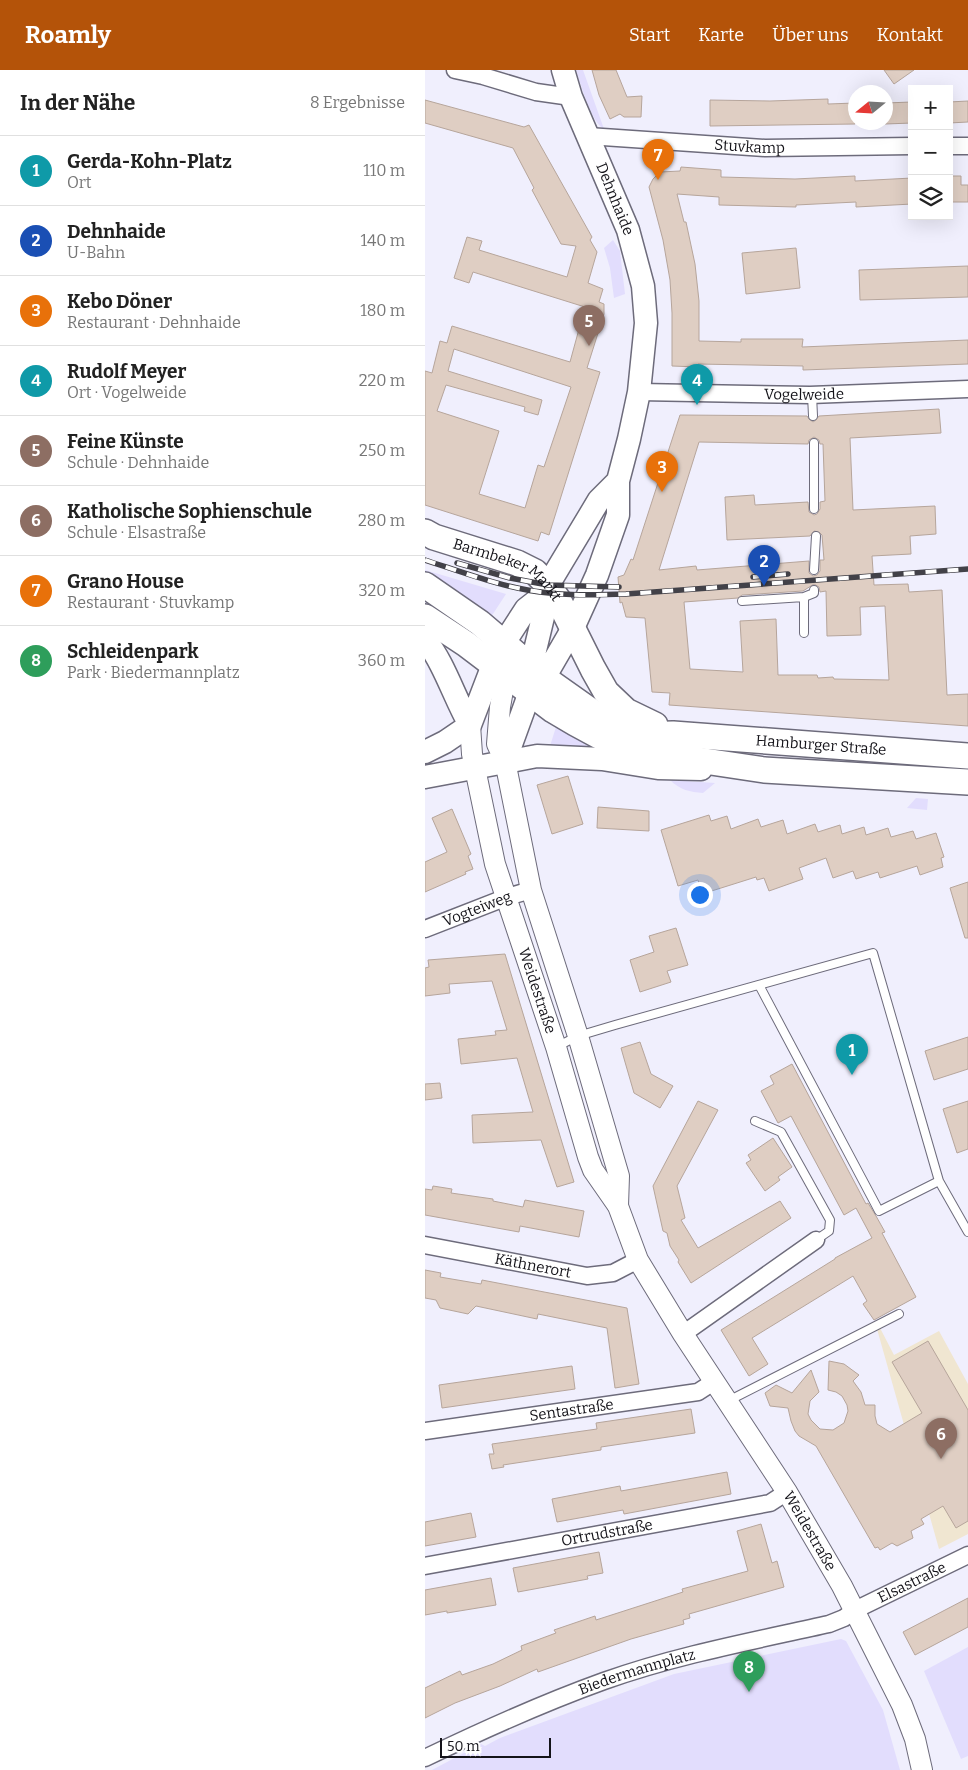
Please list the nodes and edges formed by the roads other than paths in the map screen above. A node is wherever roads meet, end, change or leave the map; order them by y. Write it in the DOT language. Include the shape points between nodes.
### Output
graph roads {
  1 [pos="455,70"];
  2 [pos="563,70"];
  3 [pos="571,97"];
  4 [pos="589,136"];
  5 [pos="908,146"];
  6 [pos="953,146"];
  7 [pos="968,146"];
  8 [pos="968,389"];
  9 [pos="639,392"];
  10 [pos="812,395"];
  11 [pos="813,416"];
  12 [pos="813,443"];
  13 [pos="618,481"];
  14 [pos="814,509"];
  15 [pos="428,536"];
  16 [pos="816,536"];
  17 [pos="815,570"];
  18 [pos="425,585"];
  19 [pos="546,590"];
  20 [pos="814,590"];
  21 [pos="804,597"];
  22 [pos="742,601"];
  23 [pos="425,617"];
  24 [pos="573,628"];
  25 [pos="804,633"];
  26 [pos="425,639"];
  27 [pos="501,661"];
  28 [pos="535,679"];
  29 [pos="470,725"];
  30 [pos="673,734"];
  31 [pos="425,752"];
  32 [pos="968,756"];
  33 [pos="505,761"];
  34 [pos="475,767"];
  35 [pos="764,770"];
  36 [pos="425,777"];
  37 [pos="968,782"];
  38 [pos="531,890"];
  39 [pos="507,897"];
  40 [pos="425,929"];
  41 [pos="759,985"];
  42 [pos="578,1036"];
  43 [pos="556,1047"];
  44 [pos="755,1121"];
  45 [pos="939,1181"];
  46 [pos="618,1206"];
  47 [pos="968,1232"];
  48 [pos="816,1240"];
  49 [pos="425,1245"];
  50 [pos="638,1260"];
  51 [pos="899,1314"];
  52 [pos="683,1334"];
  53 [pos="715,1381"];
  54 [pos="728,1401"];
  55 [pos="425,1431"];
  56 [pos="787,1492"];
  57 [pos="968,1555"];
  58 [pos="425,1566"];
  59 [pos="855,1610"];
  60 [pos="915,1739"];
  61 [pos="425,1758"];
  62 [pos="922,1770"];
  63 [pos="936,1770"];
  1 -- 3 [label="street" via="536,92"];
  2 -- 3 [label="main road, Dehnhaide"];
  3 -- 4 [label="main road, Dehnhaide"];
  4 -- 5 [label="street, Stuvkamp" via="765,148"];
  4 -- 9 [label="main road, Dehnhaide" via="628,230 643,286 646,323"];
  6 -- 7 [label="street"];
  8 -- 10 [label="street, Vogelweide"];
  9 -- 10 [label="street, Vogelweide"];
  9 -- 13 [label="main road, Dehnhaide"];
  10 -- 11 [label="lane"];
  12 -- 14 [label="lane"];
  13 -- 19 [label="main road" via="599,500"];
  13 -- 24 [label="main road, Dehnhaide" via="617,515 597,575"];
  15 -- 19 [label="main road, Barmbeker Markt" via="517,563 535,572"];
  16 -- 17 [label="lane"];
  18 -- 27 [label="main road" via="480,623"];
  19 -- 24 [label="main road, Barmbeker Markt"];
  19 -- 27 [label="main road" via="526,609"];
  19 -- 28 [label="main road"];
  20 -- 21 [label="lane"];
  21 -- 22 [label="lane"];
  21 -- 25 [label="lane"];
  23 -- 27 [label="main road" via="466,644"];
  24 -- 28 [label="main road, Dehnhaide"];
  24 -- 30 [label="main road, Hamburger Straße" via="606,692 627,711"];
  26 -- 29 [label="main road"];
  27 -- 28 [label="main road"];
  27 -- 29 [label="main road"];
  27 -- 33 [label="street, Weidestraße" via="497,744"];
  28 -- 30 [label="main road, Hamburger Straße" via="602,719 639,735"];
  28 -- 33 [label="main road"];
  28 -- 35 [label="main road, Hamburger Straße" via="553,710 599,736 651,752"];
  29 -- 31 [label="main road"];
  29 -- 34 [label="street"];
  30 -- 32 [label="main road, Hamburger Straße"];
  33 -- 34 [label="main road, Hamburger Straße"];
  33 -- 35 [label="main road, Hamburger Straße" via="537,756 601,759 658,768"];
  33 -- 38 [label="street, Weidestraße"];
  34 -- 36 [label="main road, Hamburger Straße"];
  34 -- 39 [label="street, Weidestraße" via="495,864"];
  35 -- 37 [label="main road, Hamburger Straße"];
  38 -- 39 [label="street, Vogteiweg"];
  38 -- 42 [label="street, Weidestraße"];
  39 -- 40 [label="street, Vogteiweg"];
  39 -- 43 [label="street, Weidestraße"];
  41 -- 42 [label="lane"];
  41 -- 45 [label="lane" via="879,1210"];
  41 -- 45 [label="lane" via="873,954"];
  42 -- 43 [label="lane"];
  42 -- 46 [label="street, Weidestraße" via="619,1176"];
  43 -- 46 [label="street, Weidestraße" via="593,1170"];
  44 -- 48 [label="lane" via="781,1132 830,1220 829,1231"];
  45 -- 47 [label="lane"];
  46 -- 50 [label="street, Weidestraße"];
  48 -- 52 [label="street"];
  49 -- 50 [label="street, Käthnerort" via="587,1276 613,1274"];
  50 -- 52 [label="street, Weidestraße"];
  51 -- 54 [label="lane"];
  52 -- 53 [label="street, Weidestraße"];
  53 -- 54 [label="street, Weidestraße"];
  53 -- 55 [label="street, Sentastraße" via="698,1392"];
  54 -- 56 [label="street, Weidestraße"];
  56 -- 58 [label="street, Ortrudstraße" via="770,1503"];
  56 -- 59 [label="street, Weidestraße"];
  57 -- 59 [label="street, Elsastraße"];
  59 -- 60 [label="street, Weidestraße" via="903,1705"];
  59 -- 61 [label="street, Biedermannplatz" via="829,1624 718,1647 603,1682"];
  60 -- 62 [label="street, Weidestraße"];
  60 -- 63 [label="street, Weidestraße"];
}
